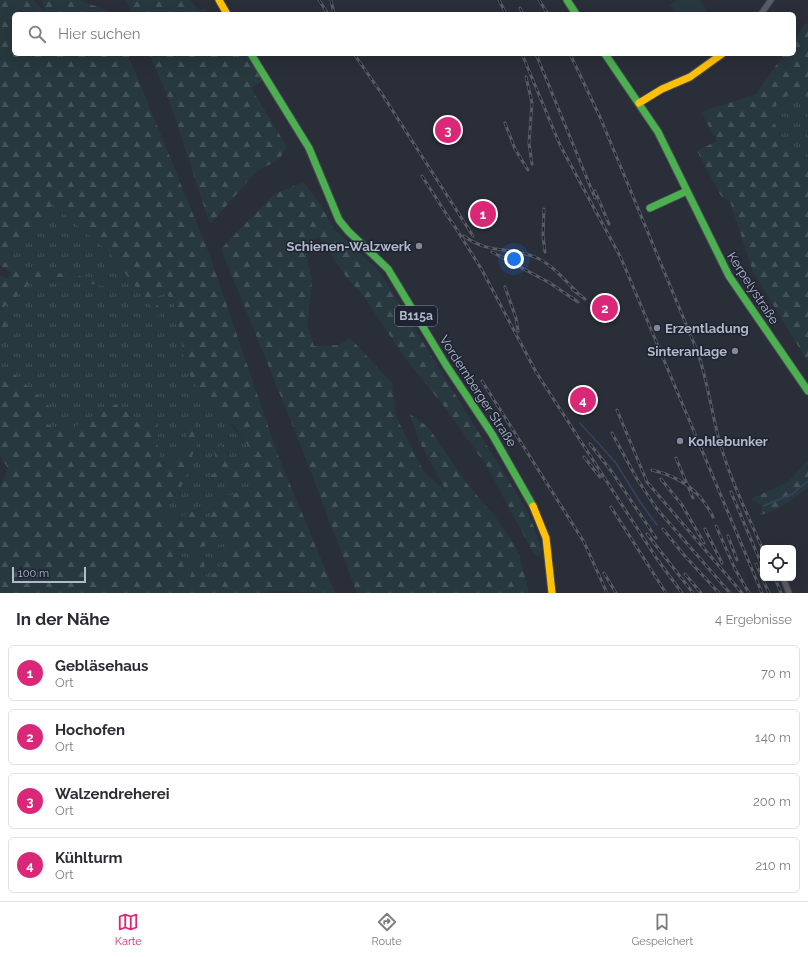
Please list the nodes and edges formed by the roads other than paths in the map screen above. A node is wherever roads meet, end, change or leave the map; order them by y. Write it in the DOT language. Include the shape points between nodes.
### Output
graph roads {
  1 [pos="219,0"];
  2 [pos="567,0"];
  3 [pos="771,0"];
  4 [pos="226,12"];
  5 [pos="575,12"];
  6 [pos="762,12"];
  7 [pos="252,56"];
  8 [pos="605,56"];
  9 [pos="719,56"];
  10 [pos="639,103"];
  11 [pos="687,191"];
  12 [pos="650,208"];
  13 [pos="808,391"];
  14 [pos="784,581"];
  15 [pos="552,593"];
  16 [pos="789,593"];
  1 -- 4 [label="main road"];
  2 -- 5 [label="main road"];
  3 -- 6 [label="street"];
  7 -- 15 [label="main road, Vordernberger Straße / B115a" via="309,148 340,220 388,269 522,484 544,530"];
  8 -- 10 [label="main road, Kerpelystraße"];
  9 -- 10 [label="main road" via="690,77 662,89"];
  10 -- 11 [label="main road, Kerpelystraße" via="658,132"];
  11 -- 12 [label="main road"];
  11 -- 13 [label="main road, Kerpelystraße" via="729,276"];
  14 -- 16 [label="street"];
}
